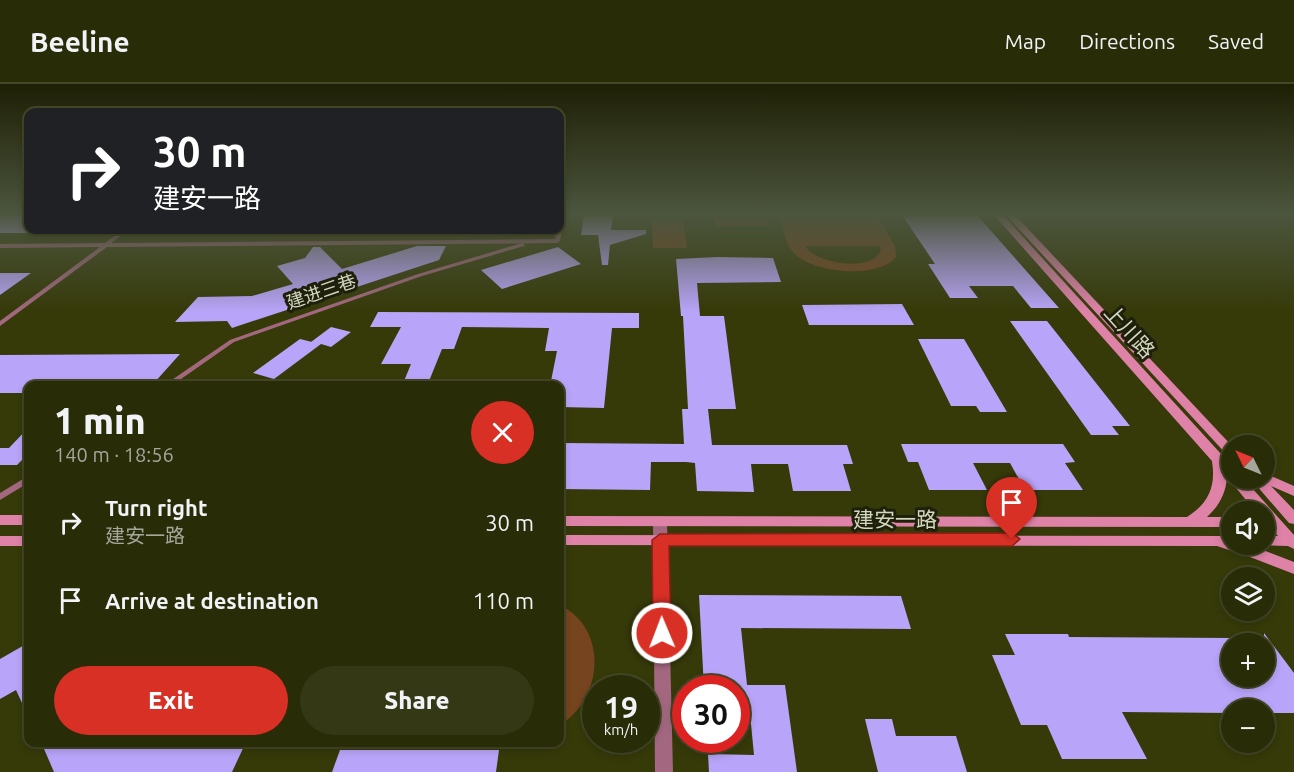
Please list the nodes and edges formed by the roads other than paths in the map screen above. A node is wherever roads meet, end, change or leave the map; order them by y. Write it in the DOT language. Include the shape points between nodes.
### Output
graph roads {
  1 [pos="103,247"];
  2 [pos="520,247"];
  3 [pos="1027,247"];
  4 [pos="1040,247"];
  5 [pos="0,324"];
  6 [pos="173,381"];
  7 [pos="1221,441"];
  8 [pos="1218,460"];
  9 [pos="1221,463"];
  10 [pos="24,482"];
  11 [pos="1275,482"];
  12 [pos="1244,489"];
  13 [pos="1266,489"];
  14 [pos="1294,491"];
  15 [pos="0,497"];
  16 [pos="1254,501"];
  17 [pos="1275,517"];
  18 [pos="0,520"];
  19 [pos="24,520"];
  20 [pos="1294,520"];
  21 [pos="564,521"];
  22 [pos="660,521"];
  23 [pos="1189,522"];
  24 [pos="1221,522"];
  25 [pos="1275,524"];
  26 [pos="564,540"];
  27 [pos="660,540"];
  28 [pos="0,541"];
  29 [pos="24,541"];
  30 [pos="1209,541"];
  31 [pos="1221,541"];
  32 [pos="1275,541"];
  33 [pos="1293,542"];
  34 [pos="1294,568"];
  35 [pos="664,772"];
  1 -- 5 [label="lane"];
  2 -- 6 [label="lane, 建进三巷" via="491,252 232,341"];
  3 -- 8 [label="main road, 上川路"];
  4 -- 7 [label="main road, 上川路"];
  8 -- 9 [label="main road, 上川路"];
  8 -- 23 [label="main road" via="1222,473 1216,497 1202,515"];
  10 -- 15 [label="lane"];
  11 -- 14 [label="main road"];
  12 -- 16 [label="main road"];
  13 -- 20 [label="main road"];
  17 -- 20 [label="main road"];
  18 -- 19 [label="main road"];
  21 -- 22 [label="main road, 建安一路"];
  22 -- 23 [label="main road, 建安一路"];
  22 -- 27 [label="street"];
  23 -- 24 [label="main road, 建安一路"];
  25 -- 33 [label="main road"];
  26 -- 27 [label="main road, 建安一路"];
  27 -- 30 [label="main road, 建安一路"];
  27 -- 35 [label="street"];
  28 -- 29 [label="main road"];
  30 -- 31 [label="main road, 建安一路"];
  30 -- 34 [label="main road" via="1254,552"];
  32 -- 33 [label="main road"];
}
